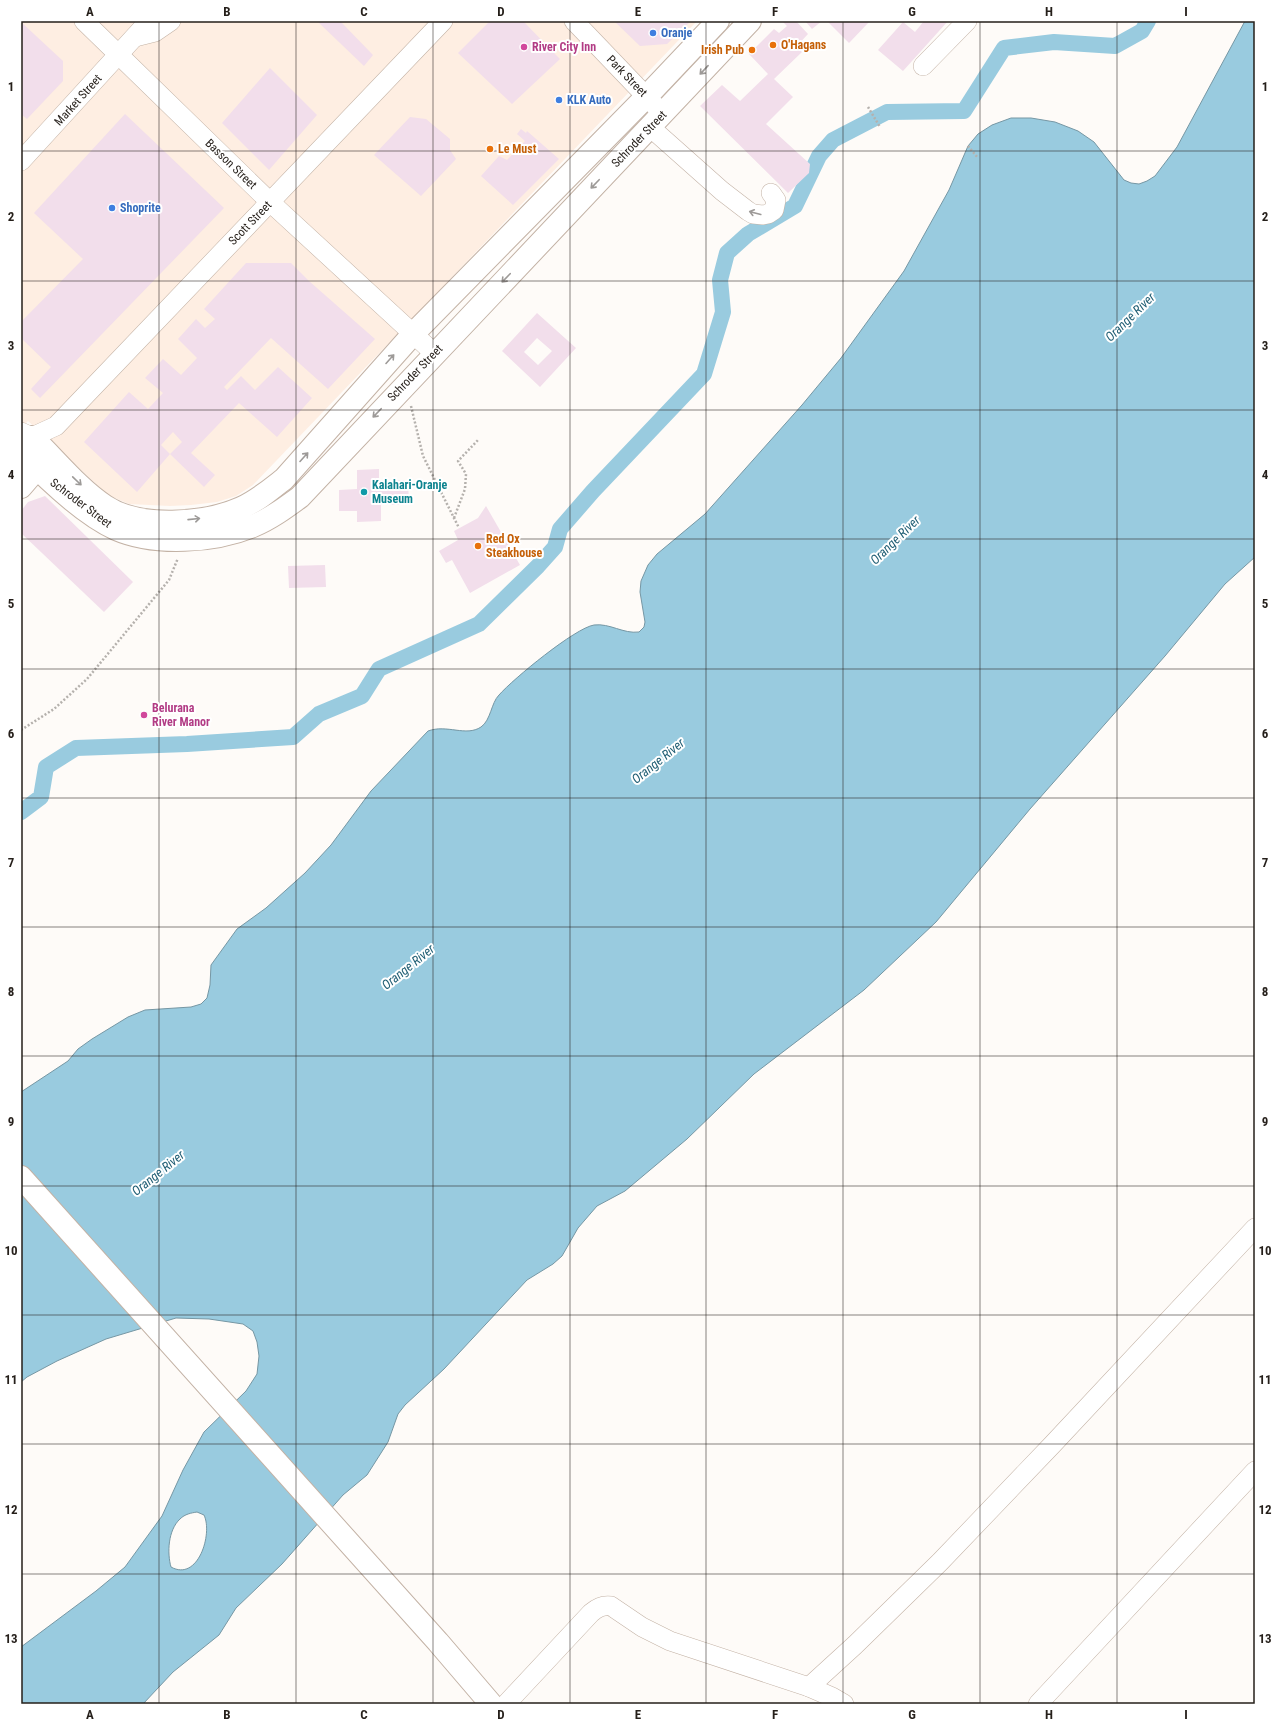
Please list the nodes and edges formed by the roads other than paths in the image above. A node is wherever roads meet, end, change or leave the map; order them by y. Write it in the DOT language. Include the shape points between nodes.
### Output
graph roads {
  1 [pos="84,21"];
  2 [pos="149,21"];
  3 [pos="171,21"];
  4 [pos="443,21"];
  5 [pos="574,21"];
  6 [pos="718,21"];
  7 [pos="750,21"];
  8 [pos="967,21"];
  9 [pos="134,38"];
  10 [pos="119,54"];
  11 [pos="923,66"];
  12 [pos="647,96"];
  13 [pos="656,121"];
  14 [pos="21,162"];
  15 [pos="772,193"];
  16 [pos="270,202"];
  17 [pos="413,334"];
  18 [pos="434,353"];
  19 [pos="56,426"];
  20 [pos="24,443"];
  21 [pos="43,461"];
  22 [pos="21,487"];
  23 [pos="21,1178"];
  24 [pos="1255,1228"];
  25 [pos="1255,1471"];
  26 [pos="808,1687"];
  27 [pos="491,1704"];
  28 [pos="506,1704"];
  29 [pos="844,1704"];
  30 [pos="1038,1704"];
  1 -- 10 [label="street, Basson Street"];
  2 -- 9 [label="street, Market Street"];
  3 -- 9 [label="street" via="155,32"];
  4 -- 16 [label="street, Scott Street"];
  5 -- 12 [label="street, Park Street"];
  6 -- 12 [label="highway, Schroder Street"];
  7 -- 13 [label="highway, Schroder Street, one-way"];
  8 -- 11 [label="street"];
  9 -- 10 [label="street, Market Street"];
  10 -- 14 [label="street, Market Street"];
  10 -- 16 [label="street, Basson Street"];
  12 -- 13 [label="street, Park Street"];
  12 -- 17 [label="highway, Schroder Street"];
  15 -- 13 [label="street, Park Street, one-way" via="776,200 774,210 766,215 753,214 722,192"];
  13 -- 18 [label="highway, Schroder Street, one-way"];
  16 -- 17 [label="street, Basson Street"];
  16 -- 19 [label="street, Scott Street"];
  17 -- 18 [label="street, Basson Street"];
  21 -- 17 [label="highway, Schroder Street, one-way" via="117,513 132,518 172,521 220,515 262,497 284,479"];
  18 -- 21 [label="highway, Schroder Street, one-way" via="300,497 253,526 196,539 137,536 116,529 94,516"];
  19 -- 20 [label="street, Scott Street"];
  19 -- 21 [label="street, Scott Street"];
  20 -- 21 [label="highway, Schroder Street"];
  21 -- 22 [label="highway, Scott Street"];
  23 -- 27 [label="highway"];
  24 -- 26 [label="street" via="940,1562"];
  25 -- 30 [label="street"];
  26 -- 28 [label="street" via="670,1641 607,1606 598,1607 591,1613"];
  26 -- 29 [label="street"];
}
